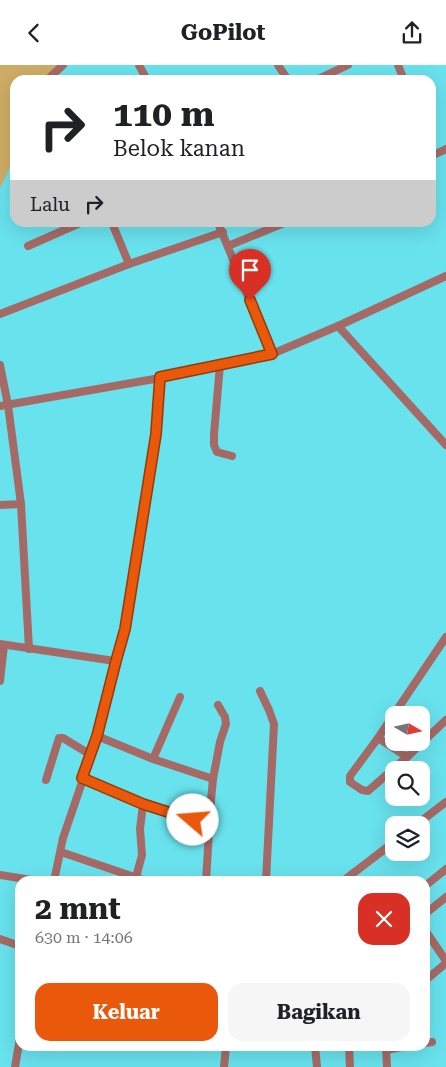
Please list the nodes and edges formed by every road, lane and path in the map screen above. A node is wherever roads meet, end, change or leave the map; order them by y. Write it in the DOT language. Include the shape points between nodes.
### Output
graph roads {
  1 [pos="63,65"];
  2 [pos="348,65"];
  3 [pos="52,75"];
  4 [pos="327,75"];
  5 [pos="71,227"];
  6 [pos="114,227"];
  7 [pos="220,227"];
  8 [pos="274,227"];
  9 [pos="223,232"];
  10 [pos="228,245"];
  11 [pos="28,246"];
  12 [pos="129,263"];
  13 [pos="446,276"];
  14 [pos="0,314"];
  15 [pos="338,326"];
  16 [pos="272,354"];
  17 [pos="0,365"];
  18 [pos="220,365"];
  19 [pos="160,377"];
  20 [pos="4,406"];
  21 [pos="446,445"];
  22 [pos="232,456"];
  23 [pos="21,504"];
  24 [pos="0,505"];
  25 [pos="446,637"];
  26 [pos="2,645"];
  27 [pos="29,649"];
  28 [pos="116,661"];
  29 [pos="0,681"];
  30 [pos="260,691"];
  31 [pos="180,697"];
  32 [pos="218,705"];
  33 [pos="446,720"];
  34 [pos="97,736"];
  35 [pos="378,738"];
  36 [pos="91,755"];
  37 [pos="407,757"];
  38 [pos="153,759"];
  39 [pos="82,778"];
  40 [pos="214,779"];
  41 [pos="46,780"];
  42 [pos="446,802"];
  43 [pos="143,804"];
  44 [pos="428,816"];
  45 [pos="209,825"];
  46 [pos="385,849"];
  47 [pos="60,852"];
  48 [pos="446,869"];
  49 [pos="0,875"];
  50 [pos="55,876"];
  51 [pos="125,876"];
  52 [pos="137,876"];
  53 [pos="206,876"];
  54 [pos="266,876"];
  55 [pos="350,876"];
  56 [pos="15,877"];
  57 [pos="430,882"];
  58 [pos="446,897"];
  59 [pos="430,910"];
  60 [pos="430,938"];
  61 [pos="0,939"];
  62 [pos="15,944"];
  63 [pos="446,962"];
  64 [pos="430,976"];
  65 [pos="17,1051"];
  66 [pos="226,1051"];
  67 [pos="316,1051"];
  68 [pos="349,1051"];
  69 [pos="386,1051"];
  70 [pos="14,1067"];
  71 [pos="224,1067"];
  72 [pos="317,1067"];
  73 [pos="350,1067"];
  74 [pos="387,1067"];
  1 -- 3 [label="street"];
  2 -- 4 [label="street"];
  5 -- 11 [label="street"];
  6 -- 12 [label="street"];
  7 -- 9 [label="street"];
  8 -- 10 [label="street"];
  9 -- 10 [label="street"];
  9 -- 12 [label="street"];
  10 -- 16 [label="street"];
  12 -- 14 [label="street"];
  13 -- 15 [label="street"];
  15 -- 16 [label="street"];
  15 -- 21 [label="street"];
  16 -- 18 [label="street"];
  17 -- 20 [label="street"];
  18 -- 19 [label="street"];
  18 -- 22 [label="street" via="214,445 217,452"];
  19 -- 20 [label="street"];
  19 -- 28 [label="street" via="156,434 125,629"];
  20 -- 23 [label="street"];
  23 -- 24 [label="street"];
  23 -- 27 [label="street"];
  25 -- 35 [label="street"];
  26 -- 27 [label="street"];
  26 -- 29 [label="street"];
  27 -- 28 [label="street"];
  28 -- 34 [label="street"];
  30 -- 54 [label="street" via="274,724"];
  31 -- 38 [label="street"];
  32 -- 40 [label="street" via="226,724"];
  33 -- 37 [label="street"];
  34 -- 36 [label="street"];
  34 -- 38 [label="street"];
  35 -- 37 [label="street"];
  35 -- 37 [label="street" via="350,776 350,782 362,790 368,791"];
  36 -- 39 [label="street"];
  36 -- 41 [label="street" via="59,737"];
  38 -- 40 [label="street"];
  39 -- 43 [label="street"];
  39 -- 47 [label="street"];
  40 -- 45 [label="street"];
  42 -- 44 [label="street"];
  43 -- 45 [label="street"];
  43 -- 52 [label="street" via="140,829 142,855"];
  45 -- 53 [label="street"];
  46 -- 55 [label="street"];
  47 -- 50 [label="street"];
  47 -- 51 [label="street"];
  48 -- 57 [label="street"];
  49 -- 56 [label="street"];
  58 -- 59 [label="street"];
  60 -- 63 [label="street"];
  61 -- 62 [label="street"];
  63 -- 64 [label="street"];
  65 -- 70 [label="street"];
  66 -- 71 [label="street"];
  67 -- 72 [label="street"];
  68 -- 73 [label="street"];
  69 -- 74 [label="street"];
}
